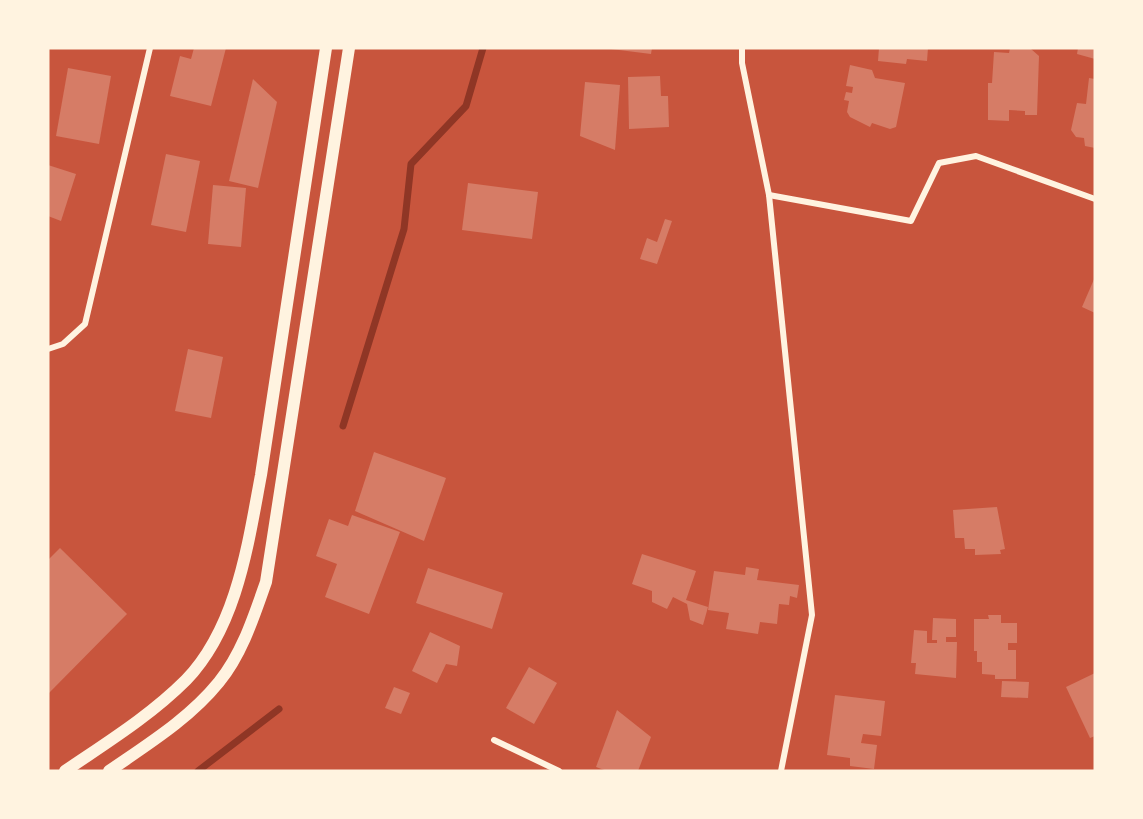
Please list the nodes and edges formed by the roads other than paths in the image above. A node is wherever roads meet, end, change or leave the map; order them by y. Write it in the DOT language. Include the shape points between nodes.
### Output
graph roads {
  1 [pos="150,48"];
  2 [pos="326,48"];
  3 [pos="350,48"];
  4 [pos="742,48"];
  5 [pos="769,195"];
  6 [pos="1095,199"];
  7 [pos="48,349"];
  8 [pos="494,740"];
  9 [pos="64,771"];
  10 [pos="109,771"];
  11 [pos="559,771"];
  12 [pos="781,771"];
  1 -- 7 [label="street" via="85,324 63,344"];
  2 -- 9 [label="main road" via="261,475 232,599 205,655 187,679 133,725"];
  3 -- 10 [label="main road" via="266,582 242,641 220,680 185,716"];
  4 -- 5 [label="street"];
  5 -- 6 [label="street" via="911,221 939,163 976,156"];
  5 -- 12 [label="street" via="812,615"];
  8 -- 11 [label="street"];
}
